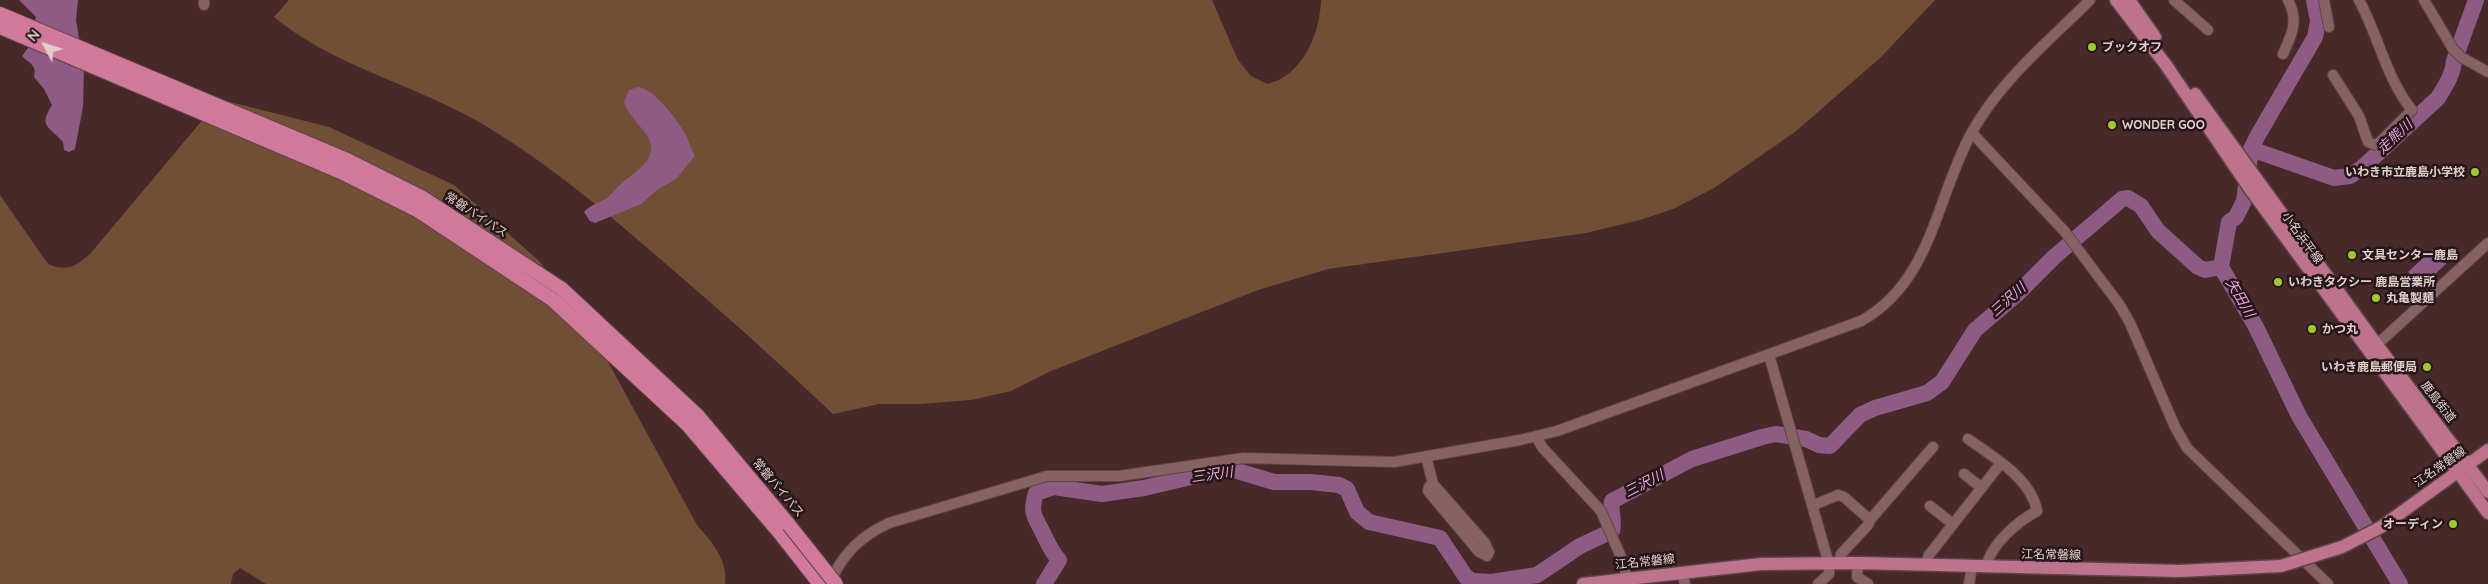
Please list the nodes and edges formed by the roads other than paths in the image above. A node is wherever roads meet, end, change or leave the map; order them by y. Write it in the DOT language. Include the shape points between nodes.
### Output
graph roads {
  1 [pos="2090,0"];
  2 [pos="2116,0"];
  3 [pos="2129,0"];
  4 [pos="2174,0"];
  5 [pos="2288,0"];
  6 [pos="2324,0"];
  7 [pos="2359,0"];
  8 [pos="2424,0"];
  9 [pos="0,14"];
  10 [pos="0,27"];
  11 [pos="2329,27"];
  12 [pos="2208,30"];
  13 [pos="2283,54"];
  14 [pos="117,69"];
  15 [pos="2488,72"];
  16 [pos="2333,75"];
  17 [pos="1972,132"];
  18 [pos="2234,157"];
  19 [pos="2488,242"];
  20 [pos="2373,349"];
  21 [pos="1769,355"];
  22 [pos="1536,436"];
  23 [pos="1968,439"];
  24 [pos="1933,447"];
  25 [pos="2488,450"];
  26 [pos="1426,456"];
  27 [pos="2001,464"];
  28 [pos="2463,468"];
  29 [pos="1964,474"];
  30 [pos="1433,484"];
  31 [pos="1982,488"];
  32 [pos="2488,492"];
  33 [pos="1814,505"];
  34 [pos="1930,506"];
  35 [pos="2488,513"];
  36 [pos="1870,520"];
  37 [pos="1953,524"];
  38 [pos="784,528"];
  39 [pos="1858,563"];
  40 [pos="1834,564"];
  41 [pos="1925,565"];
  42 [pos="1972,566"];
  43 [pos="1986,567"];
  44 [pos="1627,577"];
  45 [pos="1684,578"];
  46 [pos="820,584"];
  47 [pos="830,584"];
  48 [pos="836,584"];
  49 [pos="1583,584"];
  50 [pos="1818,584"];
  51 [pos="1868,584"];
  52 [pos="1969,584"];
  53 [pos="2328,584"];
  1 -- 17 [label="street" via="2004,88"];
  2 -- 18 [label="main road"];
  3 -- 18 [label="main road"];
  4 -- 12 [label="street"];
  5 -- 13 [label="street" via="2295,20"];
  6 -- 11 [label="street"];
  7 -- 16 [label="street" via="2398,92 2412,110 2374,145 2368,142 2359,116"];
  8 -- 15 [label="street" via="2458,54"];
  9 -- 14 [label="highway, 常磐バイパス"];
  10 -- 14 [label="highway, 常磐バイパス"];
  14 -- 38 [label="highway, 常磐バイパス" via="347,160 423,198 562,289 697,415"];
  17 -- 21 [label="street" via="1913,274 1891,301 1861,321"];
  17 -- 53 [label="street" via="2065,232 2119,304 2187,448"];
  18 -- 20 [label="main road"];
  19 -- 20 [label="street"];
  20 -- 28 [label="main road"];
  21 -- 22 [label="street"];
  21 -- 33 [label="street"];
  22 -- 26 [label="street"];
  22 -- 44 [label="street" via="1542,447 1601,511"];
  23 -- 27 [label="street"];
  24 -- 36 [label="street"];
  25 -- 28 [label="main road, 江名常磐線"];
  26 -- 30 [label="street"];
  26 -- 47 [label="street" via="1394,462 1244,458 1119,476 1047,476 889,523 851,548"];
  27 -- 31 [label="street"];
  27 -- 43 [label="street" via="2028,490 2037,511 2017,524 1992,553"];
  28 -- 32 [label="main road"];
  28 -- 35 [label="main road"];
  28 -- 43 [label="main road, 江名常磐線, bridge" via="2381,526 2342,548 2281,566 2179,572"];
  29 -- 31 [label="street"];
  30 -- 30 [label="street" via="1486,543 1488,556 1479,552 1428,491"];
  31 -- 37 [label="street"];
  33 -- 36 [label="street" via="1838,495"];
  33 -- 40 [label="street"];
  34 -- 37 [label="street"];
  36 -- 40 [label="street"];
  37 -- 41 [label="street"];
  38 -- 46 [label="highway, 常磐バイパス"];
  38 -- 48 [label="highway, 常磐バイパス, bridge"];
  39 -- 40 [label="main road, 江名常磐線"];
  39 -- 41 [label="main road, 江名常磐線"];
  39 -- 51 [label="street" via="1857,577"];
  40 -- 45 [label="main road, 江名常磐線" via="1761,564"];
  40 -- 50 [label="street"];
  41 -- 42 [label="main road, 江名常磐線"];
  42 -- 43 [label="main road, 江名常磐線"];
  42 -- 52 [label="street"];
  44 -- 45 [label="main road, 江名常磐線"];
  44 -- 49 [label="main road, 江名常磐線"];
}
